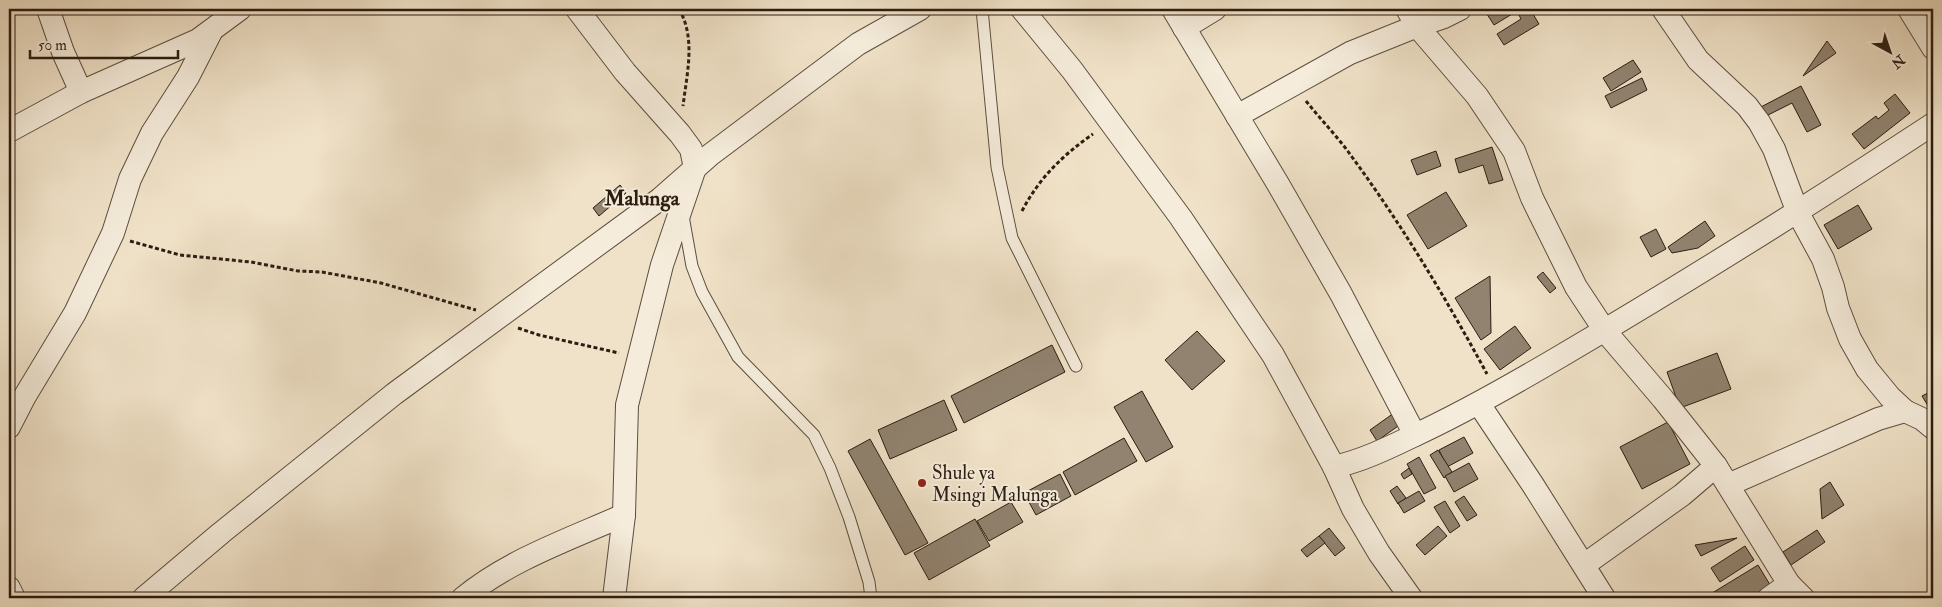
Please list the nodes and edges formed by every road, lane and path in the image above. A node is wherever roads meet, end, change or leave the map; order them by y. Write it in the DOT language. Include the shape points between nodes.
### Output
graph roads {
  1 [pos="48,9"];
  2 [pos="240,9"];
  3 [pos="576,9"];
  4 [pos="679,9"];
  5 [pos="920,9"];
  6 [pos="982,9"];
  7 [pos="1022,9"];
  8 [pos="1215,9"];
  9 [pos="1460,9"];
  10 [pos="1663,9"];
  11 [pos="1909,9"];
  12 [pos="1412,17"];
  13 [pos="1178,18"];
  14 [pos="211,32"];
  15 [pos="1933,48"];
  16 [pos="1293,85"];
  17 [pos="81,92"];
  18 [pos="1237,116"];
  19 [pos="1110,122"];
  20 [pos="1933,124"];
  21 [pos="9,131"];
  22 [pos="680,134"];
  23 [pos="694,168"];
  24 [pos="681,207"];
  25 [pos="1798,213"];
  26 [pos="112,233"];
  27 [pos="1012,238"];
  28 [pos="496,320"];
  29 [pos="1605,331"];
  30 [pos="639,358"];
  31 [pos="1076,366"];
  32 [pos="1488,399"];
  33 [pos="1905,411"];
  34 [pos="9,427"];
  35 [pos="1933,428"];
  36 [pos="1416,435"];
  37 [pos="1334,468"];
  38 [pos="1722,475"];
  39 [pos="624,515"];
  40 [pos="1584,565"];
  41 [pos="9,588"];
  42 [pos="1796,591"];
  43 [pos="14,598"];
  44 [pos="144,598"];
  45 [pos="463,598"];
  46 [pos="614,598"];
  47 [pos="871,598"];
  48 [pos="1411,598"];
  49 [pos="1604,598"];
  50 [pos="1769,598"];
  1 -- 17 [label="street"];
  2 -- 14 [label="street"];
  3 -- 22 [label="street" via="625,72"];
  4 -- 22 [label="path" via="688,25 690,43"];
  5 -- 23 [label="street" via="858,44"];
  6 -- 27 [label="lane" via="997,167"];
  7 -- 19 [label="street"];
  8 -- 13 [label="street"];
  9 -- 12 [label="street" via="1444,17"];
  10 -- 25 [label="street" via="1698,60 1747,106 1759,122 1774,149"];
  11 -- 15 [label="street"];
  12 -- 16 [label="street"];
  12 -- 29 [label="street" via="1477,96 1514,151 1532,198 1576,287"];
  13 -- 18 [label="street"];
  14 -- 17 [label="street"];
  14 -- 26 [label="street" via="188,77 152,133 130,179"];
  16 -- 18 [label="street"];
  16 -- 32 [label="path" via="1351,155 1380,197 1467,338"];
  17 -- 21 [label="street"];
  18 -- 36 [label="street" via="1341,294"];
  19 -- 27 [label="path" via="1065,155 1043,177 1030,195"];
  19 -- 37 [label="street" via="1181,218 1273,355"];
  20 -- 25 [label="street"];
  22 -- 23 [label="street" via="691,149"];
  23 -- 24 [label="street"];
  23 -- 28 [label="street" via="660,199"];
  24 -- 30 [label="street" via="662,265"];
  24 -- 47 [label="lane" via="692,266 702,292 738,357 814,434 849,516"];
  25 -- 29 [label="street"];
  25 -- 33 [label="street" via="1823,259 1850,338 1867,369"];
  26 -- 28 [label="path" via="124,240 180,255 251,262 381,283 459,304"];
  26 -- 34 [label="street" via="75,313"];
  27 -- 31 [label="lane"];
  28 -- 30 [label="path" via="539,335"];
  28 -- 44 [label="street" via="386,400"];
  29 -- 32 [label="street"];
  29 -- 38 [label="street"];
  30 -- 39 [label="street" via="627,405"];
  32 -- 36 [label="street"];
  32 -- 40 [label="street" via="1533,485"];
  33 -- 35 [label="street"];
  33 -- 38 [label="street"];
  36 -- 37 [label="street"];
  37 -- 48 [label="street" via="1379,553"];
  38 -- 40 [label="street" via="1682,495"];
  38 -- 42 [label="street"];
  39 -- 45 [label="street" via="523,560"];
  39 -- 46 [label="street"];
  40 -- 49 [label="street"];
  41 -- 43 [label="street"];
  42 -- 50 [label="street"];
}
